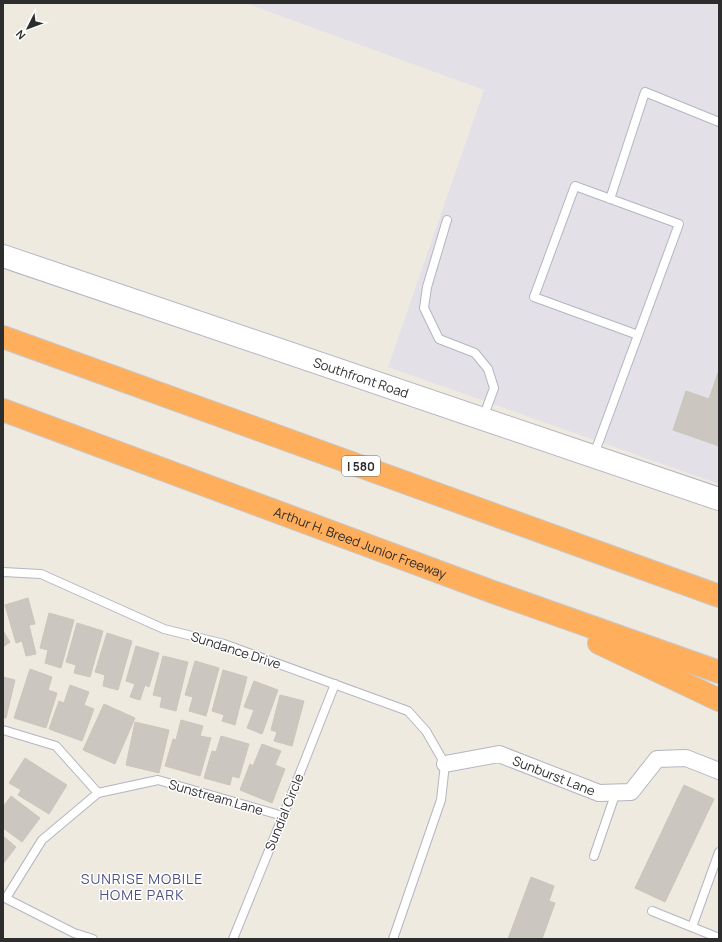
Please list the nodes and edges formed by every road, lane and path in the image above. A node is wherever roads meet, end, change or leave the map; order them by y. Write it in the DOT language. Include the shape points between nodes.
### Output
graph roads {
  1 [pos="719,122"];
  2 [pos="610,199"];
  3 [pos="448,220"];
  4 [pos="3,256"];
  5 [pos="638,336"];
  6 [pos="3,337"];
  7 [pos="3,410"];
  8 [pos="483,419"];
  9 [pos="593,456"];
  10 [pos="719,499"];
  11 [pos="3,572"];
  12 [pos="493,592"];
  13 [pos="719,596"];
  14 [pos="719,672"];
  15 [pos="335,684"];
  16 [pos="719,700"];
  17 [pos="3,730"];
  18 [pos="445,764"];
  19 [pos="719,771"];
  20 [pos="616,792"];
  21 [pos="98,793"];
  22 [pos="283,816"];
  23 [pos="719,852"];
  24 [pos="594,856"];
  25 [pos="5,897"];
  26 [pos="652,911"];
  27 [pos="692,927"];
  28 [pos="73,936"];
  29 [pos="719,938"];
  30 [pos="93,939"];
  31 [pos="233,939"];
  32 [pos="393,939"];
  1 -- 2 [label="lane" via="645,92"];
  2 -- 5 [label="lane" via="679,224"];
  2 -- 5 [label="lane" via="575,186 534,297"];
  3 -- 8 [label="lane" via="427,287 424,308 439,339 475,353 488,369 494,388"];
  4 -- 8 [label="street, Southfront Road"];
  5 -- 9 [label="lane"];
  6 -- 13 [label="highway, I 580"];
  7 -- 12 [label="highway, Arthur H. Breed Junior Freeway"];
  8 -- 9 [label="street, Southfront Road"];
  9 -- 10 [label="street, Southfront Road"];
  11 -- 15 [label="lane, Sundance Drive" via="41,574 164,629 224,644"];
  12 -- 14 [label="highway, Arthur H. Breed Junior Freeway"];
  12 -- 16 [label="highway"];
  15 -- 18 [label="lane, Sundance Drive" via="408,712 426,731"];
  15 -- 22 [label="lane, Sundial Circle"];
  17 -- 21 [label="lane" via="56,746"];
  18 -- 20 [label="street, Sunburst Lane" via="498,754 599,793"];
  18 -- 32 [label="lane" via="442,800"];
  19 -- 20 [label="street, Sunburst Lane" via="686,758 657,759 631,792"];
  20 -- 24 [label="lane"];
  21 -- 22 [label="lane, Sunstream Lane" via="158,780"];
  21 -- 25 [label="lane, Sunstream Lane" via="42,840"];
  22 -- 31 [label="lane, Sundial Circle"];
  23 -- 27 [label="lane"];
  25 -- 28 [label="lane"];
  26 -- 27 [label="lane"];
  27 -- 29 [label="lane"];
  28 -- 30 [label="lane"];
}
